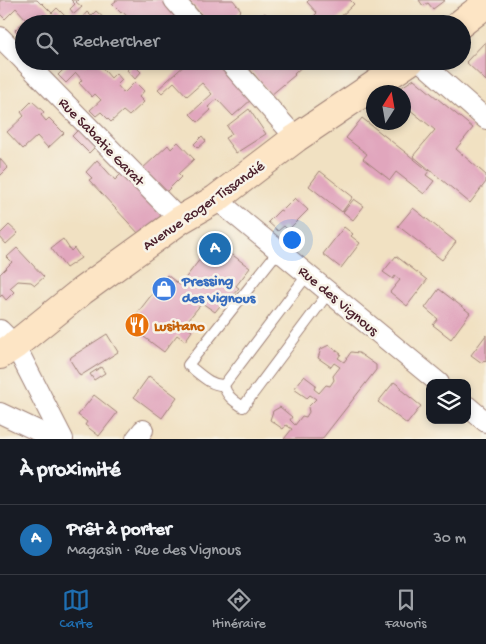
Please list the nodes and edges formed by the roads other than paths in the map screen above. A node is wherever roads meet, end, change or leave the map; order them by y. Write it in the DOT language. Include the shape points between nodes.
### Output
graph roads {
  1 [pos="174,0"];
  2 [pos="187,15"];
  3 [pos="0,37"];
  4 [pos="15,52"];
  5 [pos="33,70"];
  6 [pos="236,70"];
  7 [pos="397,70"];
  8 [pos="430,70"];
  9 [pos="486,119"];
  10 [pos="296,138"];
  11 [pos="216,199"];
  12 [pos="180,220"];
  13 [pos="279,250"];
  14 [pos="308,274"];
  15 [pos="329,292"];
  16 [pos="5,343"];
  17 [pos="434,379"];
  18 [pos="224,385"];
  19 [pos="471,409"];
  20 [pos="0,413"];
  21 [pos="486,422"];
  22 [pos="55,439"];
  23 [pos="63,439"];
  1 -- 2 [label="street"];
  3 -- 4 [label="street, Rue Sabatie Garat"];
  5 -- 12 [label="street, Rue Sabatie Garat"];
  6 -- 10 [label="street"];
  7 -- 10 [label="main road, Avenue Roger Tissandié"];
  8 -- 9 [label="street"];
  10 -- 11 [label="main road, Avenue Roger Tissandié"];
  11 -- 12 [label="main road, Avenue Roger Tissandié"];
  11 -- 13 [label="street, Rue des Vignous"];
  12 -- 16 [label="main road, Avenue Roger Tissandié"];
  13 -- 14 [label="street, Rue des Vignous"];
  13 -- 18 [label="lane" via="188,365 211,383"];
  14 -- 15 [label="street, Rue des Vignous"];
  14 -- 18 [label="lane"];
  15 -- 17 [label="street, Rue des Vignous"];
  15 -- 18 [label="lane" via="243,407 230,397"];
  16 -- 23 [label="street"];
  19 -- 21 [label="street"];
  20 -- 22 [label="street"];
}
